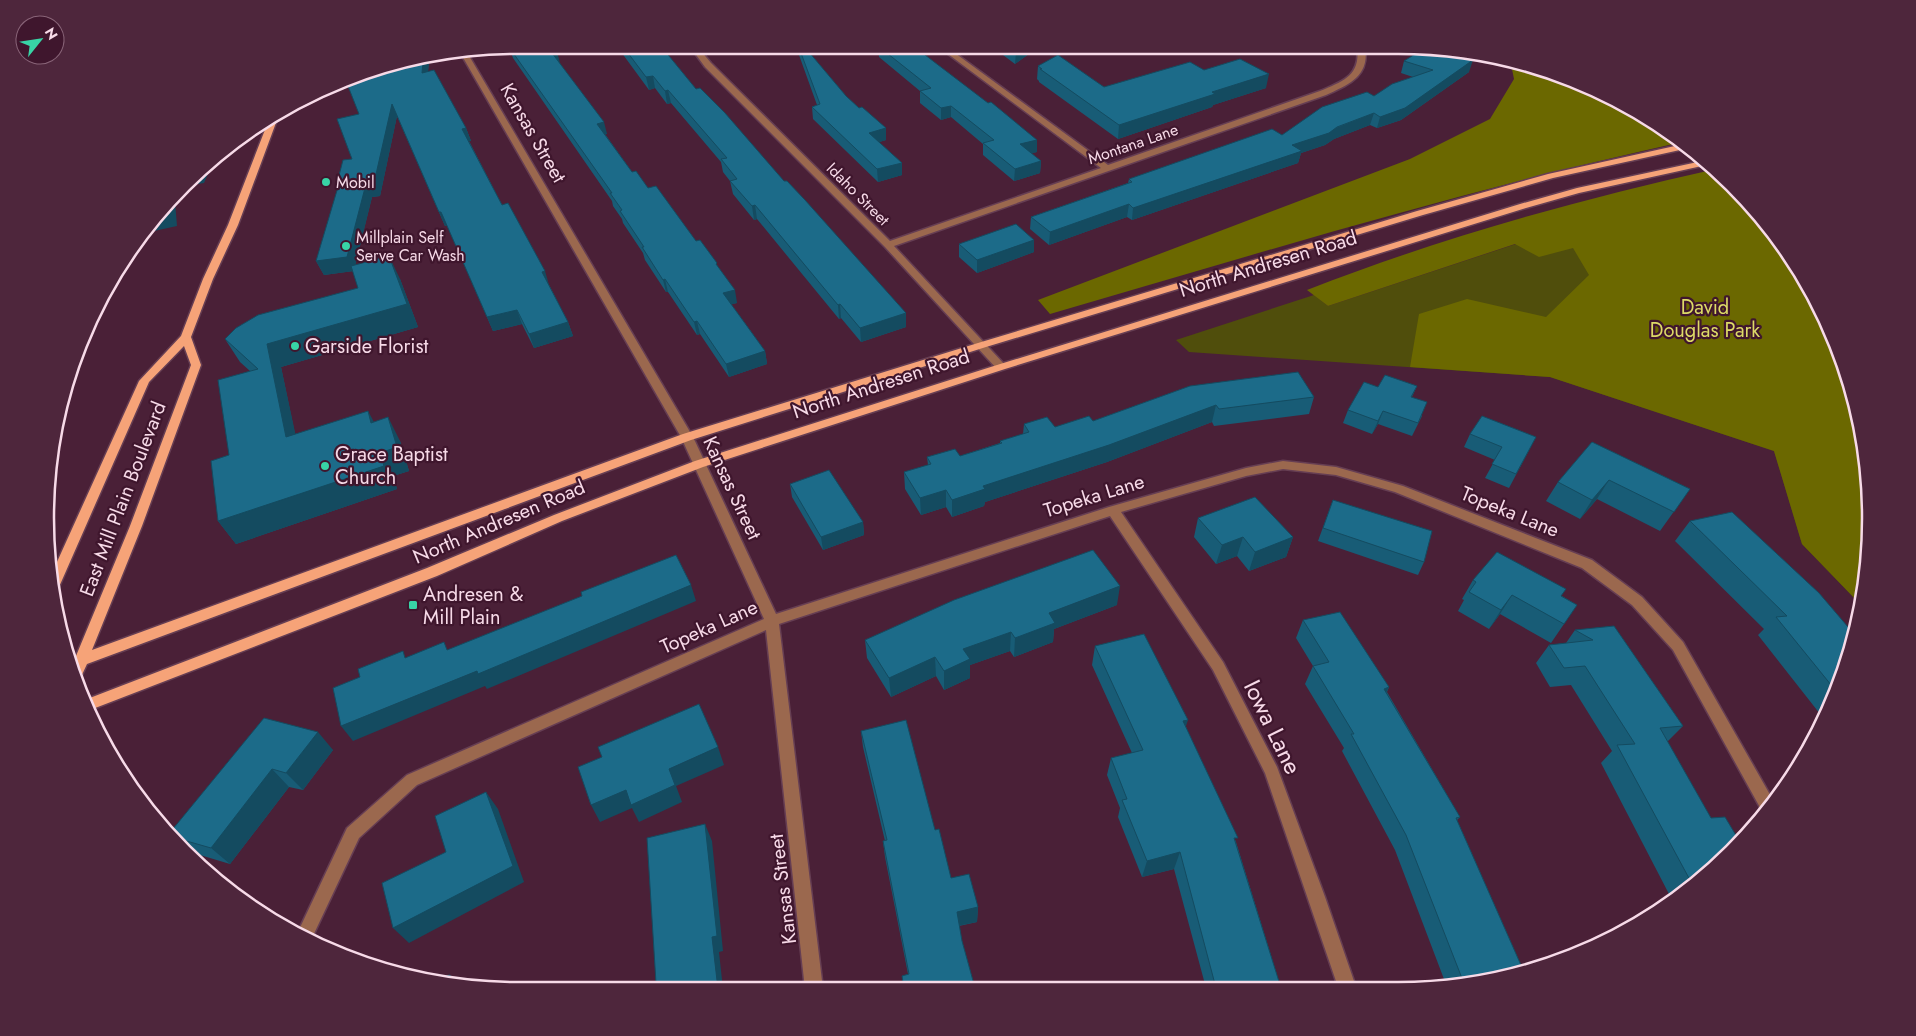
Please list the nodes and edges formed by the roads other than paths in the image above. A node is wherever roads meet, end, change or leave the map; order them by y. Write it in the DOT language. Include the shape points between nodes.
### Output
graph roads {
  1 [pos="699,54"];
  2 [pos="950,54"];
  3 [pos="1363,54"];
  4 [pos="466,57"];
  5 [pos="271,125"];
  6 [pos="1678,148"];
  7 [pos="1698,164"];
  8 [pos="1108,169"];
  9 [pos="888,245"];
  10 [pos="186,337"];
  11 [pos="982,345"];
  12 [pos="1001,367"];
  13 [pos="687,437"];
  14 [pos="699,464"];
  15 [pos="1113,510"];
  16 [pos="58,575"];
  17 [pos="772,621"];
  18 [pos="77,662"];
  19 [pos="92,703"];
  20 [pos="1766,802"];
  21 [pos="307,931"];
  22 [pos="813,982"];
  23 [pos="1345,982"];
  1 -- 9 [label="street, Idaho Street"];
  2 -- 8 [label="street"];
  3 -- 8 [label="street, Montana Lane" via="1359,70 1348,82"];
  4 -- 13 [label="street, Kansas Street"];
  5 -- 10 [label="main road, East Mill Plain Boulevard"];
  6 -- 11 [label="main road, North Andresen Road" via="1497,191"];
  7 -- 12 [label="main road, North Andresen Road" via="1523,206"];
  8 -- 9 [label="street, Montana Lane"];
  9 -- 11 [label="street, Idaho Street"];
  10 -- 16 [label="main road, East Mill Plain Boulevard" via="144,381"];
  10 -- 18 [label="main road, East Mill Plain Boulevard" via="196,365 136,526"];
  11 -- 12 [label="street, Idaho Street"];
  11 -- 13 [label="main road, North Andresen Road"];
  12 -- 14 [label="main road, North Andresen Road"];
  13 -- 14 [label="street, Kansas Street"];
  13 -- 18 [label="main road, North Andresen Road"];
  14 -- 17 [label="street, Kansas Street"];
  14 -- 19 [label="main road, North Andresen Road" via="558,518 432,572"];
  15 -- 17 [label="street, Topeka Lane"];
  15 -- 20 [label="street, Topeka Lane" via="1246,472 1283,465 1336,471 1399,489 1587,564 1637,601 1678,646"];
  15 -- 23 [label="street, Iowa Lane" via="1218,666 1272,772"];
  17 -- 21 [label="street, Topeka Lane" via="412,780 353,833"];
  17 -- 22 [label="street, Kansas Street"];
}
